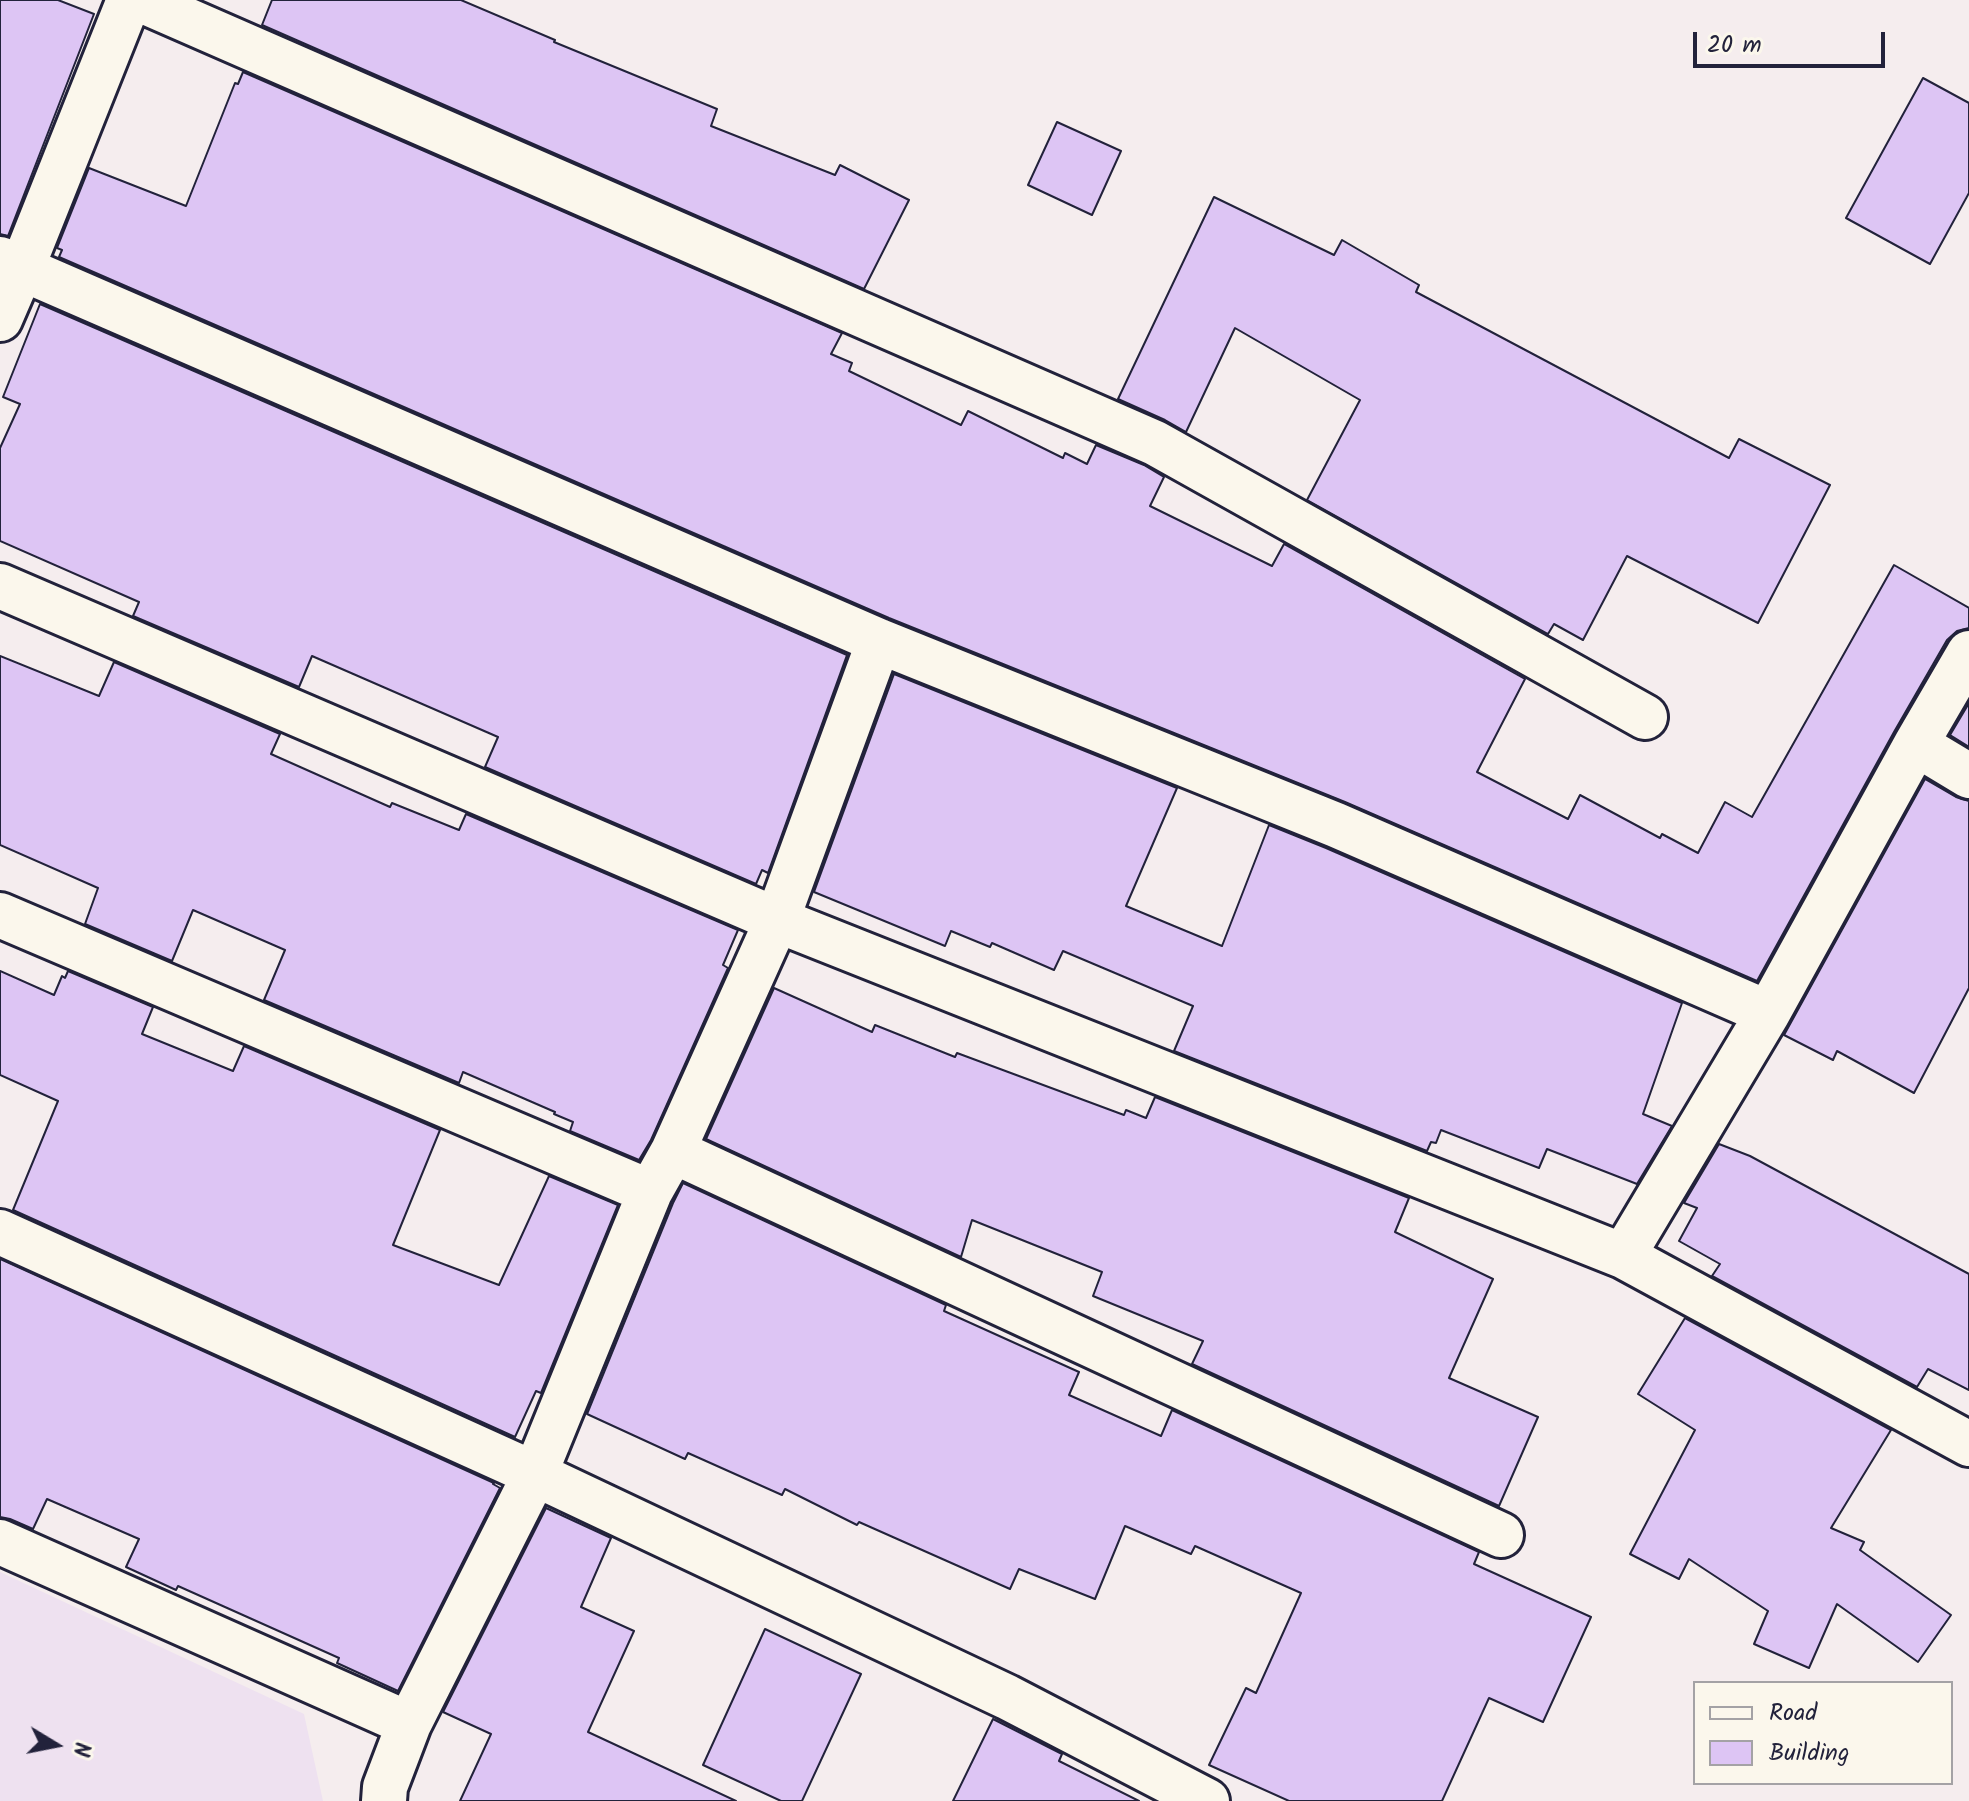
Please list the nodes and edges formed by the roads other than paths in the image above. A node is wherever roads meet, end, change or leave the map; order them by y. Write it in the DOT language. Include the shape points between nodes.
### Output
graph roads {
  1 [pos="129,0"];
  2 [pos="141,0"];
  3 [pos="11,264"];
  4 [pos="0,319"];
  5 [pos="0,586"];
  6 [pos="879,641"];
  7 [pos="1969,653"];
  8 [pos="1645,717"];
  9 [pos="1916,744"];
  10 [pos="1969,776"];
  11 [pos="0,915"];
  12 [pos="777,920"];
  13 [pos="1768,1013"];
  14 [pos="673,1151"];
  15 [pos="650,1192"];
  16 [pos="0,1232"];
  17 [pos="1623,1256"];
  18 [pos="1969,1444"];
  19 [pos="535,1474"];
  20 [pos="1501,1535"];
  21 [pos="0,1542"];
  22 [pos="409,1724"];
  23 [pos="384,1801"];
  24 [pos="1207,1801"];
  1 -- 3 [label="street"];
  2 -- 8 [label="street" via="1155,443"];
  3 -- 4 [label="street"];
  3 -- 6 [label="street"];
  5 -- 12 [label="street"];
  6 -- 12 [label="street"];
  6 -- 13 [label="street" via="1336,825"];
  7 -- 9 [label="street"];
  9 -- 10 [label="street"];
  9 -- 13 [label="street"];
  11 -- 15 [label="street"];
  12 -- 14 [label="street"];
  12 -- 17 [label="street"];
  13 -- 17 [label="street"];
  14 -- 15 [label="street"];
  14 -- 20 [label="street"];
  15 -- 19 [label="street"];
  16 -- 19 [label="street"];
  17 -- 18 [label="street"];
  19 -- 22 [label="street"];
  19 -- 24 [label="street" via="1007,1697"];
  21 -- 22 [label="street"];
  22 -- 23 [label="street"];
}
